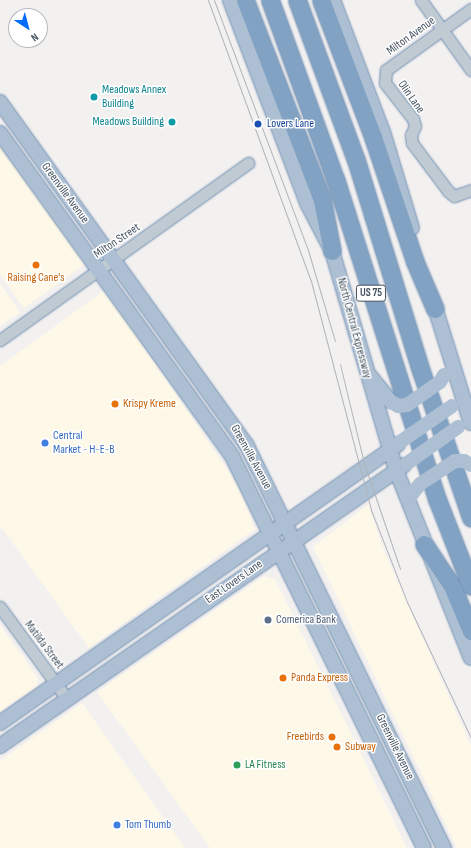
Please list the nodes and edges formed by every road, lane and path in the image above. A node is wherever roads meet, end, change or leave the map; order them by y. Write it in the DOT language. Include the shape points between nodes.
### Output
graph roads {
  1 [pos="230,0"];
  2 [pos="244,0"];
  3 [pos="270,0"];
  4 [pos="297,0"];
  5 [pos="321,0"];
  6 [pos="333,0"];
  7 [pos="420,0"];
  8 [pos="471,9"];
  9 [pos="442,30"];
  10 [pos="386,70"];
  11 [pos="471,70"];
  12 [pos="0,102"];
  13 [pos="0,133"];
  14 [pos="248,163"];
  15 [pos="471,190"];
  16 [pos="332,251"];
  17 [pos="113,260"];
  18 [pos="98,269"];
  19 [pos="435,309"];
  20 [pos="0,340"];
  21 [pos="449,354"];
  22 [pos="364,368"];
  23 [pos="462,399"];
  24 [pos="470,420"];
  25 [pos="395,446"];
  26 [pos="471,465"];
  27 [pos="401,467"];
  28 [pos="412,512"];
  29 [pos="471,518"];
  30 [pos="284,522"];
  31 [pos="271,532"];
  32 [pos="294,541"];
  33 [pos="424,544"];
  34 [pos="279,551"];
  35 [pos="471,586"];
  36 [pos="0,607"];
  37 [pos="471,631"];
  38 [pos="471,658"];
  39 [pos="56,684"];
  40 [pos="67,699"];
  41 [pos="0,723"];
  42 [pos="0,746"];
  43 [pos="424,848"];
  44 [pos="444,848"];
  1 -- 16 [label="main road, North Central Expressway" via="307,203"];
  2 -- 16 [label="highway" via="322,200"];
  3 -- 35 [label="highway, North Central Expressway / US 75" via="336,181 437,499"];
  4 -- 29 [label="highway, US 75" via="356,160 421,371"];
  5 -- 19 [label="highway" via="373,137 415,262"];
  6 -- 19 [label="main road" via="383,132"];
  7 -- 9 [label="street"];
  8 -- 9 [label="street, Milton Avenue"];
  9 -- 10 [label="street, Milton Avenue"];
  9 -- 11 [label="street"];
  10 -- 15 [label="street, Olin Lane" via="385,83 413,119 415,126 411,135 412,143 454,196"];
  12 -- 17 [label="main road, Greenville Avenue"];
  13 -- 18 [label="main road, Greenville Avenue"];
  14 -- 17 [label="street, Milton Street"];
  16 -- 22 [label="main road, North Central Expressway"];
  17 -- 18 [label="street, Milton Street"];
  17 -- 30 [label="main road, Greenville Avenue" via="232,422 259,466"];
  18 -- 20 [label="street, Milton Street"];
  18 -- 31 [label="main road, Greenville Avenue" via="218,432"];
  19 -- 21 [label="main road"];
  21 -- 22 [label="main road, bridge" via="440,382 407,405 398,406 390,401"];
  21 -- 23 [label="main road"];
  22 -- 25 [label="main road, North Central Expressway"];
  23 -- 24 [label="main road"];
  23 -- 25 [label="main road, East Lovers Lane, bridge"];
  24 -- 27 [label="main road, East Lovers Lane, bridge"];
  25 -- 27 [label="main road, North Central Expressway"];
  25 -- 30 [label="main road, East Lovers Lane"];
  26 -- 28 [label="main road, bridge" via="464,461 455,461 420,484 412,494"];
  27 -- 28 [label="main road, North Central Expressway"];
  27 -- 32 [label="main road, East Lovers Lane"];
  28 -- 33 [label="main road, North Central Expressway"];
  30 -- 31 [label="main road, East Lovers Lane"];
  30 -- 32 [label="main road, Greenville Avenue"];
  31 -- 34 [label="main road, Greenville Avenue"];
  31 -- 39 [label="main road, East Lovers Lane"];
  32 -- 34 [label="main road, East Lovers Lane"];
  32 -- 44 [label="main road, Greenville Avenue"];
  33 -- 37 [label="highway" via="452,586"];
  33 -- 38 [label="main road, North Central Expressway"];
  34 -- 40 [label="main road, East Lovers Lane"];
  34 -- 43 [label="main road, Greenville Avenue"];
  36 -- 39 [label="street, Matilda Street"];
  39 -- 40 [label="street, Matilda Street"];
  39 -- 41 [label="main road, East Lovers Lane"];
  40 -- 42 [label="main road, East Lovers Lane"];
}
